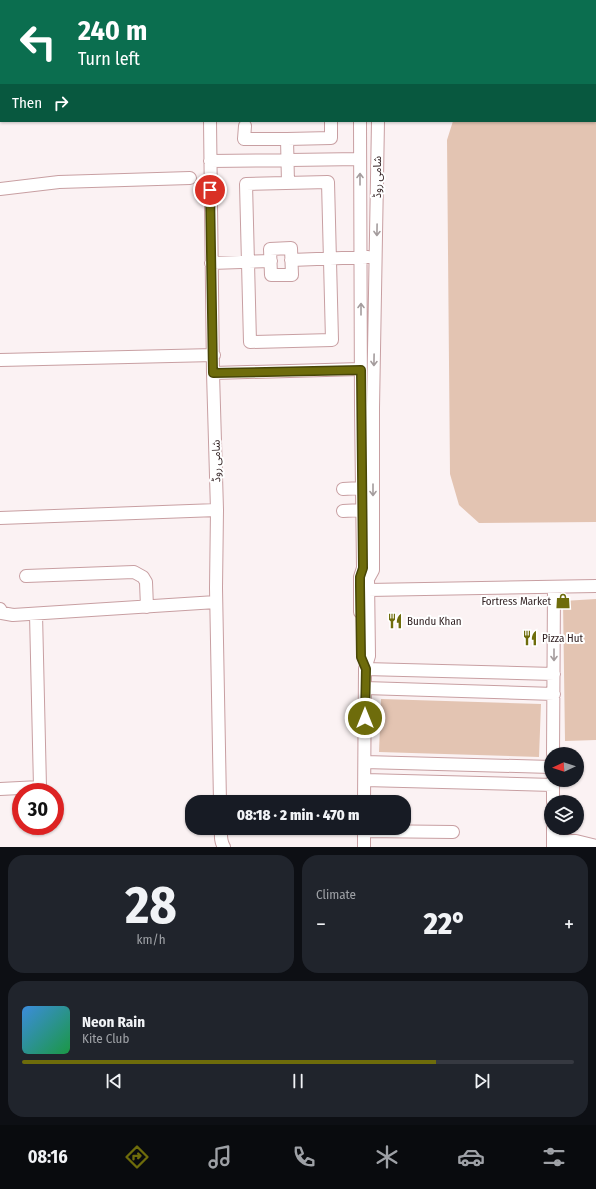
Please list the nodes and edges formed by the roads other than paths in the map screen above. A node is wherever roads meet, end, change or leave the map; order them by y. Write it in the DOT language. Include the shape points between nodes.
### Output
graph roads {
  1 [pos="210,122"];
  2 [pos="330,122"];
  3 [pos="360,122"];
  4 [pos="370,122"];
  5 [pos="378,122"];
  6 [pos="244,126"];
  7 [pos="287,139"];
  8 [pos="364,154"];
  9 [pos="288,159"];
  10 [pos="210,161"];
  11 [pos="190,178"];
  12 [pos="288,183"];
  13 [pos="0,189"];
  14 [pos="377,201"];
  15 [pos="376,257"];
  16 [pos="361,258"];
  17 [pos="330,259"];
  18 [pos="248,262"];
  19 [pos="211,263"];
  20 [pos="214,355"];
  21 [pos="0,360"];
  22 [pos="361,370"];
  23 [pos="213,373"];
  24 [pos="361,408"];
  25 [pos="373,408"];
  26 [pos="361,488"];
  27 [pos="343,489"];
  28 [pos="217,510"];
  29 [pos="362,510"];
  30 [pos="343,511"];
  31 [pos="0,518"];
  32 [pos="26,576"];
  33 [pos="596,586"];
  34 [pos="554,588"];
  35 [pos="368,590"];
  36 [pos="216,602"];
  37 [pos="147,607"];
  38 [pos="0,609"];
  39 [pos="36,614"];
  40 [pos="366,669"];
  41 [pos="554,674"];
  42 [pos="365,688"];
  43 [pos="554,694"];
  44 [pos="554,747"];
  45 [pos="365,762"];
  46 [pos="544,767"];
  47 [pos="365,780"];
  48 [pos="544,782"];
  49 [pos="0,789"];
  50 [pos="220,795"];
  51 [pos="364,795"];
  52 [pos="411,831"];
  53 [pos="453,832"];
  54 [pos="221,835"];
  55 [pos="364,835"];
  56 [pos="553,844"];
  57 [pos="595,846"];
  58 [pos="224,847"];
  59 [pos="364,847"];
  1 -- 10 [label="street, شامی روڈ"];
  2 -- 7 [label="street" via="331,138"];
  3 -- 8 [label="street, شامی روڈ"];
  4 -- 8 [label="street, شامی روڈ"];
  5 -- 14 [label="street, شامی روڈ"];
  6 -- 7 [label="street" via="244,139"];
  7 -- 9 [label="street"];
  8 -- 9 [label="street"];
  8 -- 14 [label="street" via="371,188"];
  16 -- 8 [label="street, شامی روڈ, one-way"];
  9 -- 10 [label="street"];
  9 -- 12 [label="street"];
  10 -- 19 [label="street, شامی روڈ"];
  11 -- 13 [label="street" via="58,182"];
  12 -- 17 [label="street" via="328,182"];
  12 -- 18 [label="street" via="246,184"];
  14 -- 15 [label="street, شامی روڈ, one-way"];
  15 -- 16 [label="street"];
  15 -- 25 [label="street, شامی روڈ, one-way"];
  16 -- 17 [label="street"];
  22 -- 16 [label="street, شامی روڈ, one-way"];
  17 -- 18 [label="street" via="291,260 292,275 271,275 271,261"];
  17 -- 18 [label="street" via="332,340 250,342"];
  18 -- 19 [label="street"];
  19 -- 20 [label="street, شامی روڈ"];
  20 -- 21 [label="street"];
  20 -- 23 [label="street, شامی روڈ"];
  22 -- 23 [label="street"];
  22 -- 24 [label="street, شامی روڈ"];
  23 -- 28 [label="street, شامی روڈ"];
  24 -- 25 [label="street"];
  24 -- 26 [label="street, شامی روڈ"];
  25 -- 35 [label="street, شامی روڈ, one-way" via="373,570 368,579"];
  26 -- 27 [label="street"];
  26 -- 29 [label="street, شامی روڈ"];
  28 -- 31 [label="street"];
  28 -- 36 [label="street, شامی روڈ"];
  29 -- 30 [label="street"];
  29 -- 40 [label="street, شامی روڈ" via="361,657"];
  32 -- 37 [label="street" via="134,572 146,582"];
  33 -- 34 [label="street"];
  34 -- 35 [label="street"];
  34 -- 41 [label="street, one-way"];
  35 -- 40 [label="street, شامی روڈ" via="369,656"];
  36 -- 37 [label="street"];
  36 -- 50 [label="street, شامی روڈ"];
  37 -- 39 [label="street"];
  38 -- 39 [label="street" via="8,615"];
  39 -- 49 [label="street" via="40,787"];
  40 -- 41 [label="street"];
  40 -- 42 [label="street, شامی روڈ"];
  41 -- 43 [label="street"];
  42 -- 43 [label="street"];
  42 -- 45 [label="street, شامی روڈ"];
  43 -- 44 [label="street"];
  45 -- 46 [label="street"];
  45 -- 47 [label="street, شامی روڈ"];
  47 -- 48 [label="street"];
  47 -- 51 [label="street, شامی روڈ"];
  52 -- 53 [label="street"];
  54 -- 58 [label="street"];
  55 -- 59 [label="street"];
  56 -- 57 [label="street" via="576,841"];
}
